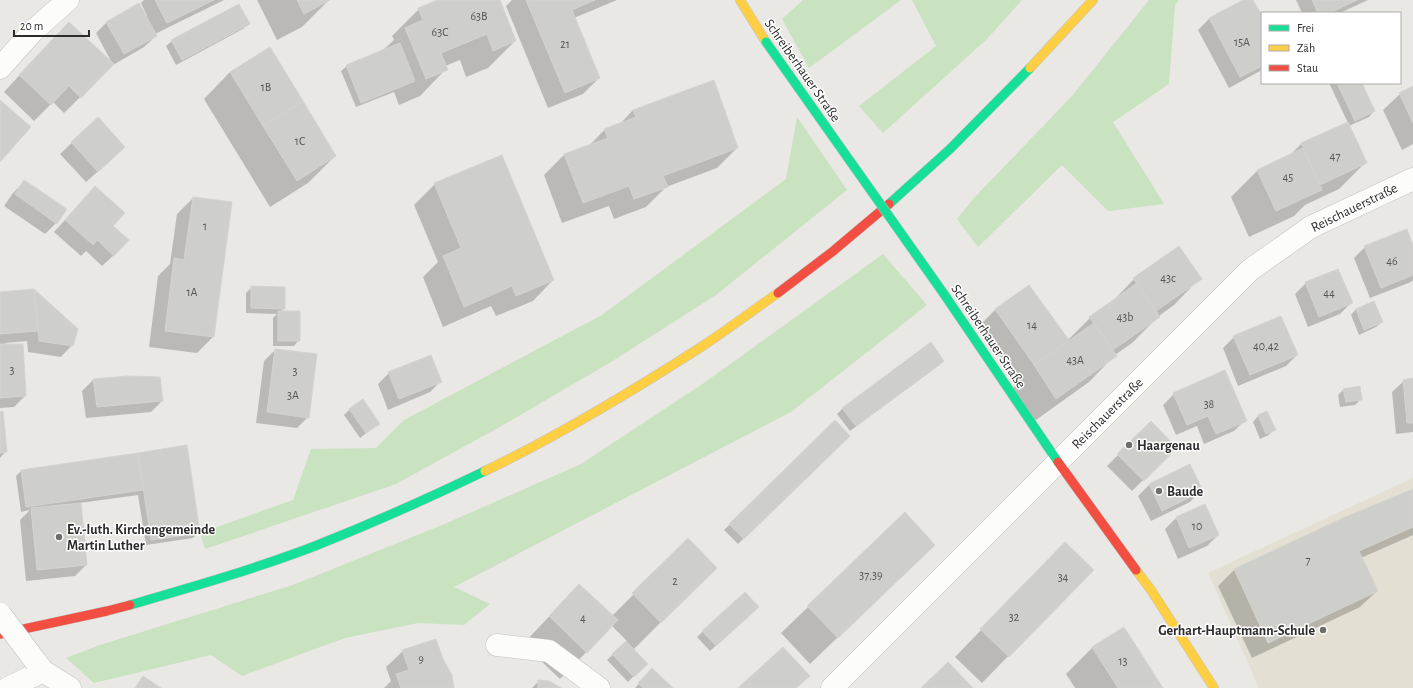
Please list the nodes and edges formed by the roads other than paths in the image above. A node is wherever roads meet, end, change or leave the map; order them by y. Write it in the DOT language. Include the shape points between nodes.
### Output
graph roads {
  1 [pos="68,0"];
  2 [pos="740,0"];
  3 [pos="1093,0"];
  4 [pos="0,68"];
  5 [pos="1413,179"];
  6 [pos="1058,462"];
  7 [pos="0,614"];
  8 [pos="0,634"];
  9 [pos="497,645"];
  10 [pos="39,667"];
  11 [pos="8,688"];
  12 [pos="70,688"];
  13 [pos="599,688"];
  14 [pos="832,688"];
  15 [pos="1214,688"];
  1 -- 4 [label="street" via="33,31"];
  2 -- 6 [label="main road, Schreiberhauer Straße, bridge" via="766,42 944,294"];
  3 -- 8 [label="main road" via="984,115 902,192 848,238 794,281 695,352 596,413 448,490 292,555 161,596"];
  5 -- 6 [label="street, Reischauerstraße" via="1311,227 1250,270"];
  6 -- 14 [label="street, Reischauerstraße"];
  6 -- 15 [label="main road, Schreiberhauer Straße" via="1151,590"];
  7 -- 10 [label="street, bridge"];
  9 -- 13 [label="street" via="549,651"];
  10 -- 11 [label="street"];
  10 -- 12 [label="street"];
}
